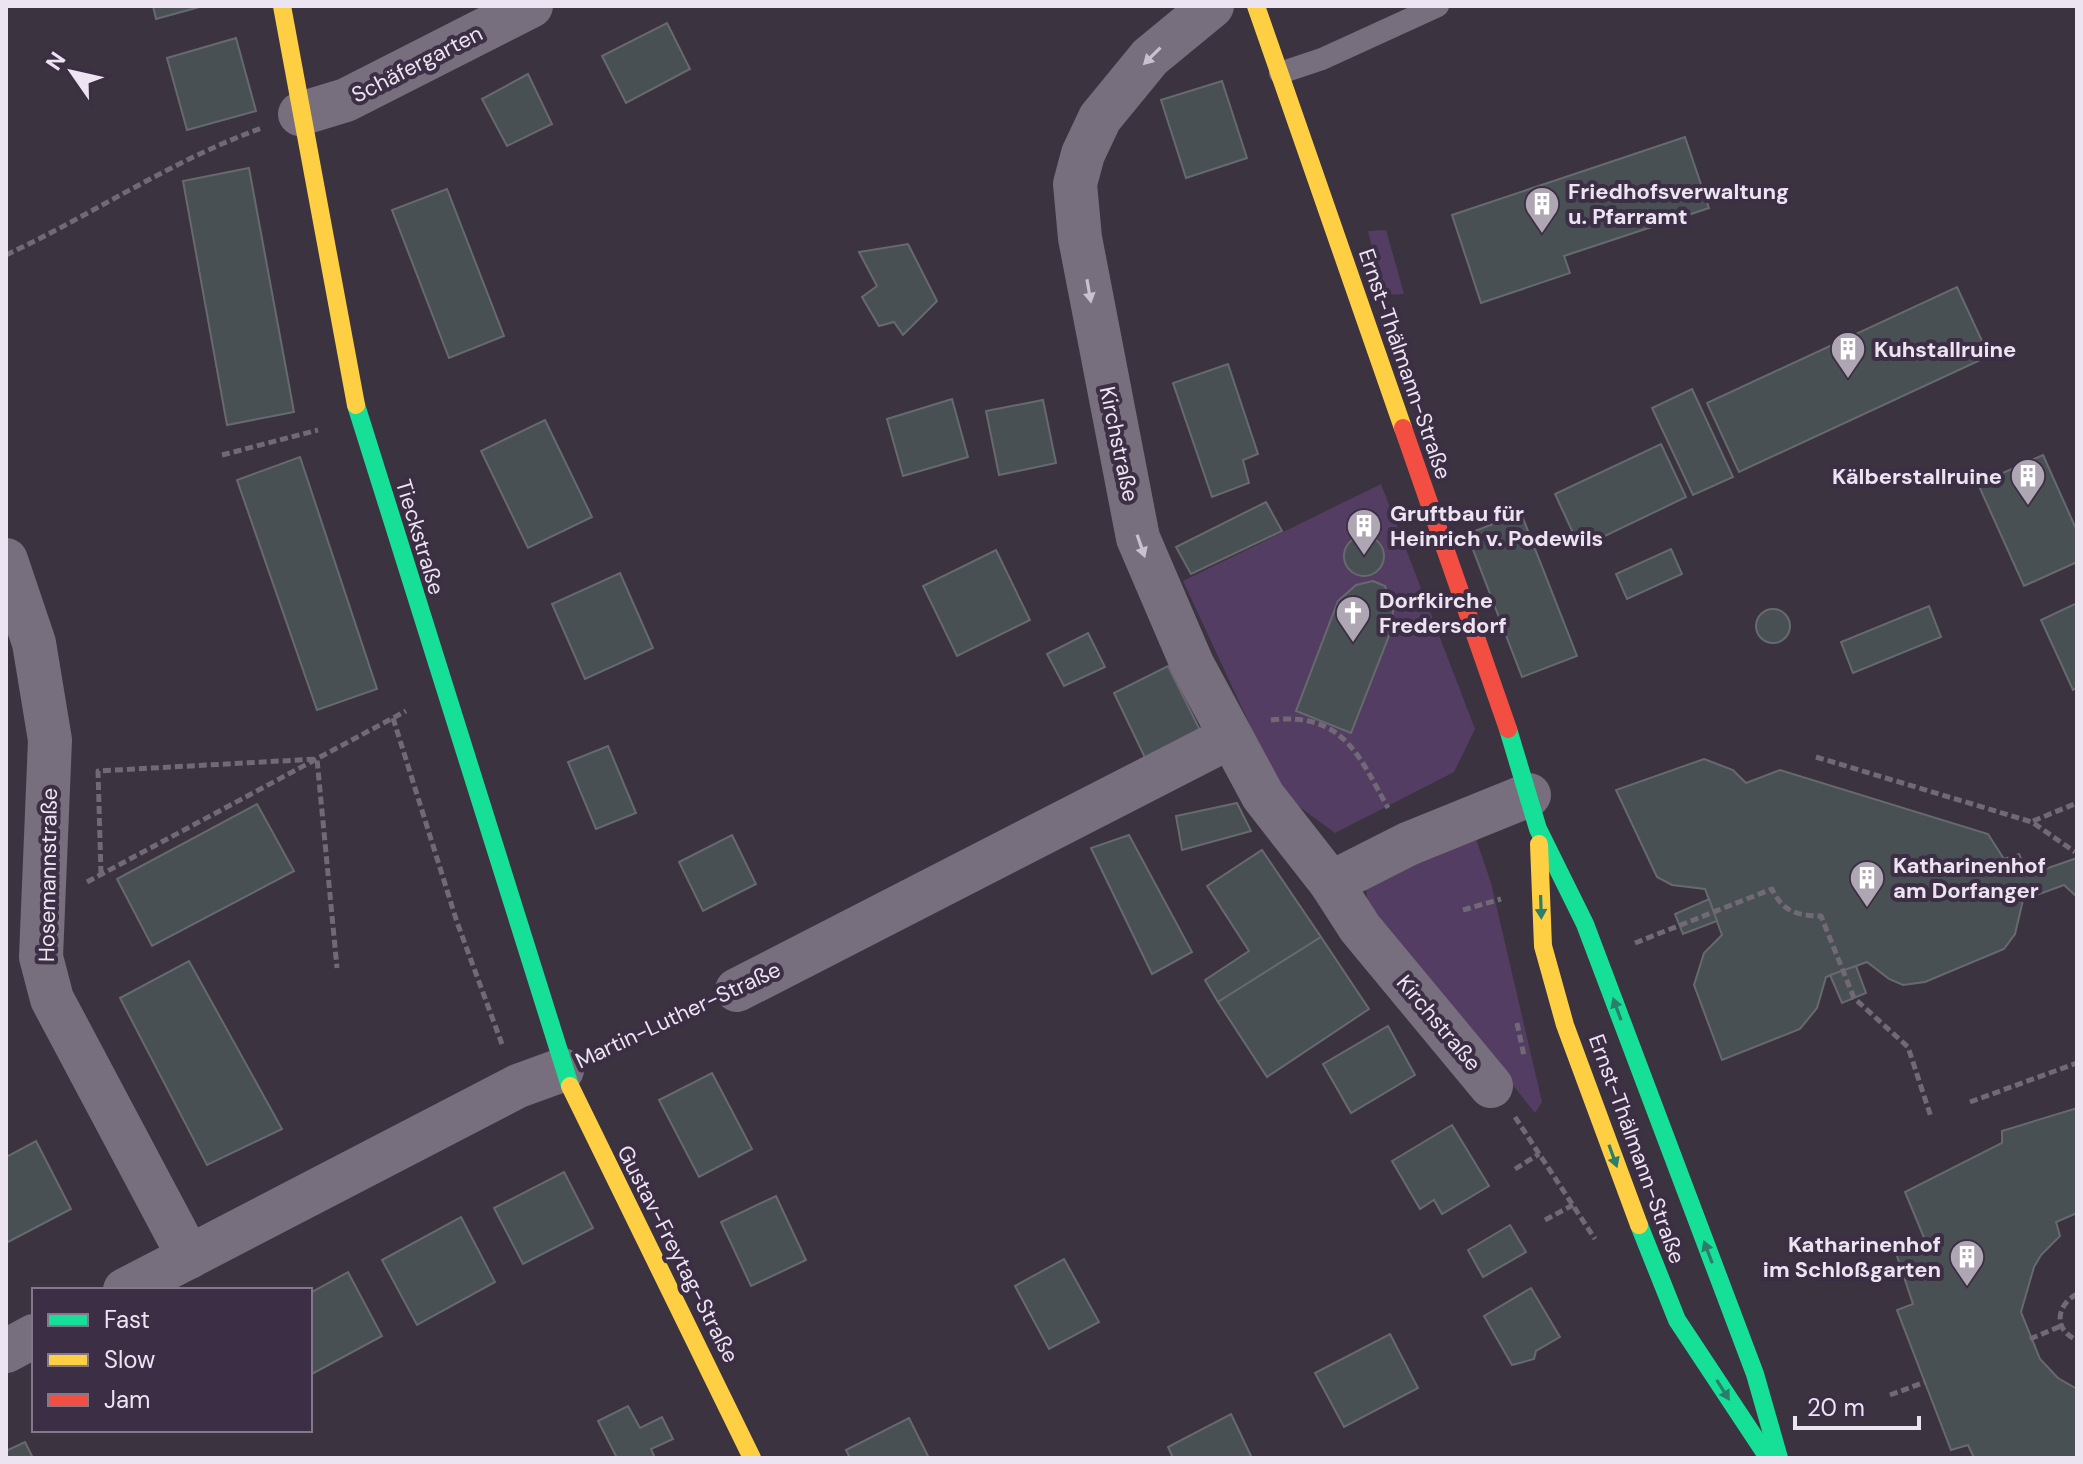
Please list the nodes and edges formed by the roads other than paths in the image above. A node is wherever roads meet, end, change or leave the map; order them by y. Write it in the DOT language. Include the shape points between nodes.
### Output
graph roads {
  1 [pos="282,6"];
  2 [pos="531,6"];
  3 [pos="1212,6"];
  4 [pos="1256,6"];
  5 [pos="1438,6"];
  6 [pos="1280,73"];
  7 [pos="300,114"];
  8 [pos="6,560"];
  9 [pos="1230,737"];
  10 [pos="1534,812"];
  11 [pos="1331,883"];
  12 [pos="737,990"];
  13 [pos="562,1070"];
  14 [pos="1508,1077"];
  15 [pos="189,1257"];
  16 [pos="129,1288"];
  17 [pos="1726,1301"];
  18 [pos="1677,1320"];
  19 [pos="32,1337"];
  20 [pos="6,1351"];
  21 [pos="752,1458"];
  22 [pos="1769,1458"];
  23 [pos="1779,1458"];
  1 -- 7 [label="street, Tieckstraße"];
  2 -- 7 [label="street, Schäfergarten" via="346,100"];
  3 -- 9 [label="street, Kirchstraße, one-way" via="1150,57 1100,118 1075,184 1085,267 1138,538 1167,611"];
  4 -- 6 [label="street, Ernst-Thälmann-Straße"];
  5 -- 6 [label="lane"];
  6 -- 10 [label="street, Ernst-Thälmann-Straße"];
  7 -- 13 [label="street, Tieckstraße" via="358,419 545,998"];
  8 -- 15 [label="street, Hosemannstraße" via="34,643 50,740 41,957 52,999"];
  9 -- 11 [label="street, Kirchstraße" via="1263,796"];
  9 -- 12 [label="street, Martin-Luther-Straße"];
  10 -- 11 [label="street" via="1408,844"];
  17 -- 10 [label="street, Ernst-Thälmann-Straße, one-way" via="1585,924"];
  10 -- 18 [label="street, Ernst-Thälmann-Straße, one-way" via="1543,946 1565,1025"];
  11 -- 14 [label="street, Kirchstraße" via="1360,928"];
  13 -- 15 [label="street, Martin-Luther-Straße" via="518,1086"];
  13 -- 21 [label="street, Gustav-Freytag-Straße"];
  15 -- 16 [label="street, Martin-Luther-Straße"];
  17 -- 18 [label="lane"];
  17 -- 23 [label="street, Ernst-Thälmann-Straße" via="1755,1374"];
  18 -- 22 [label="street, Ernst-Thälmann-Straße, one-way"];
  19 -- 20 [label="street"];
}
